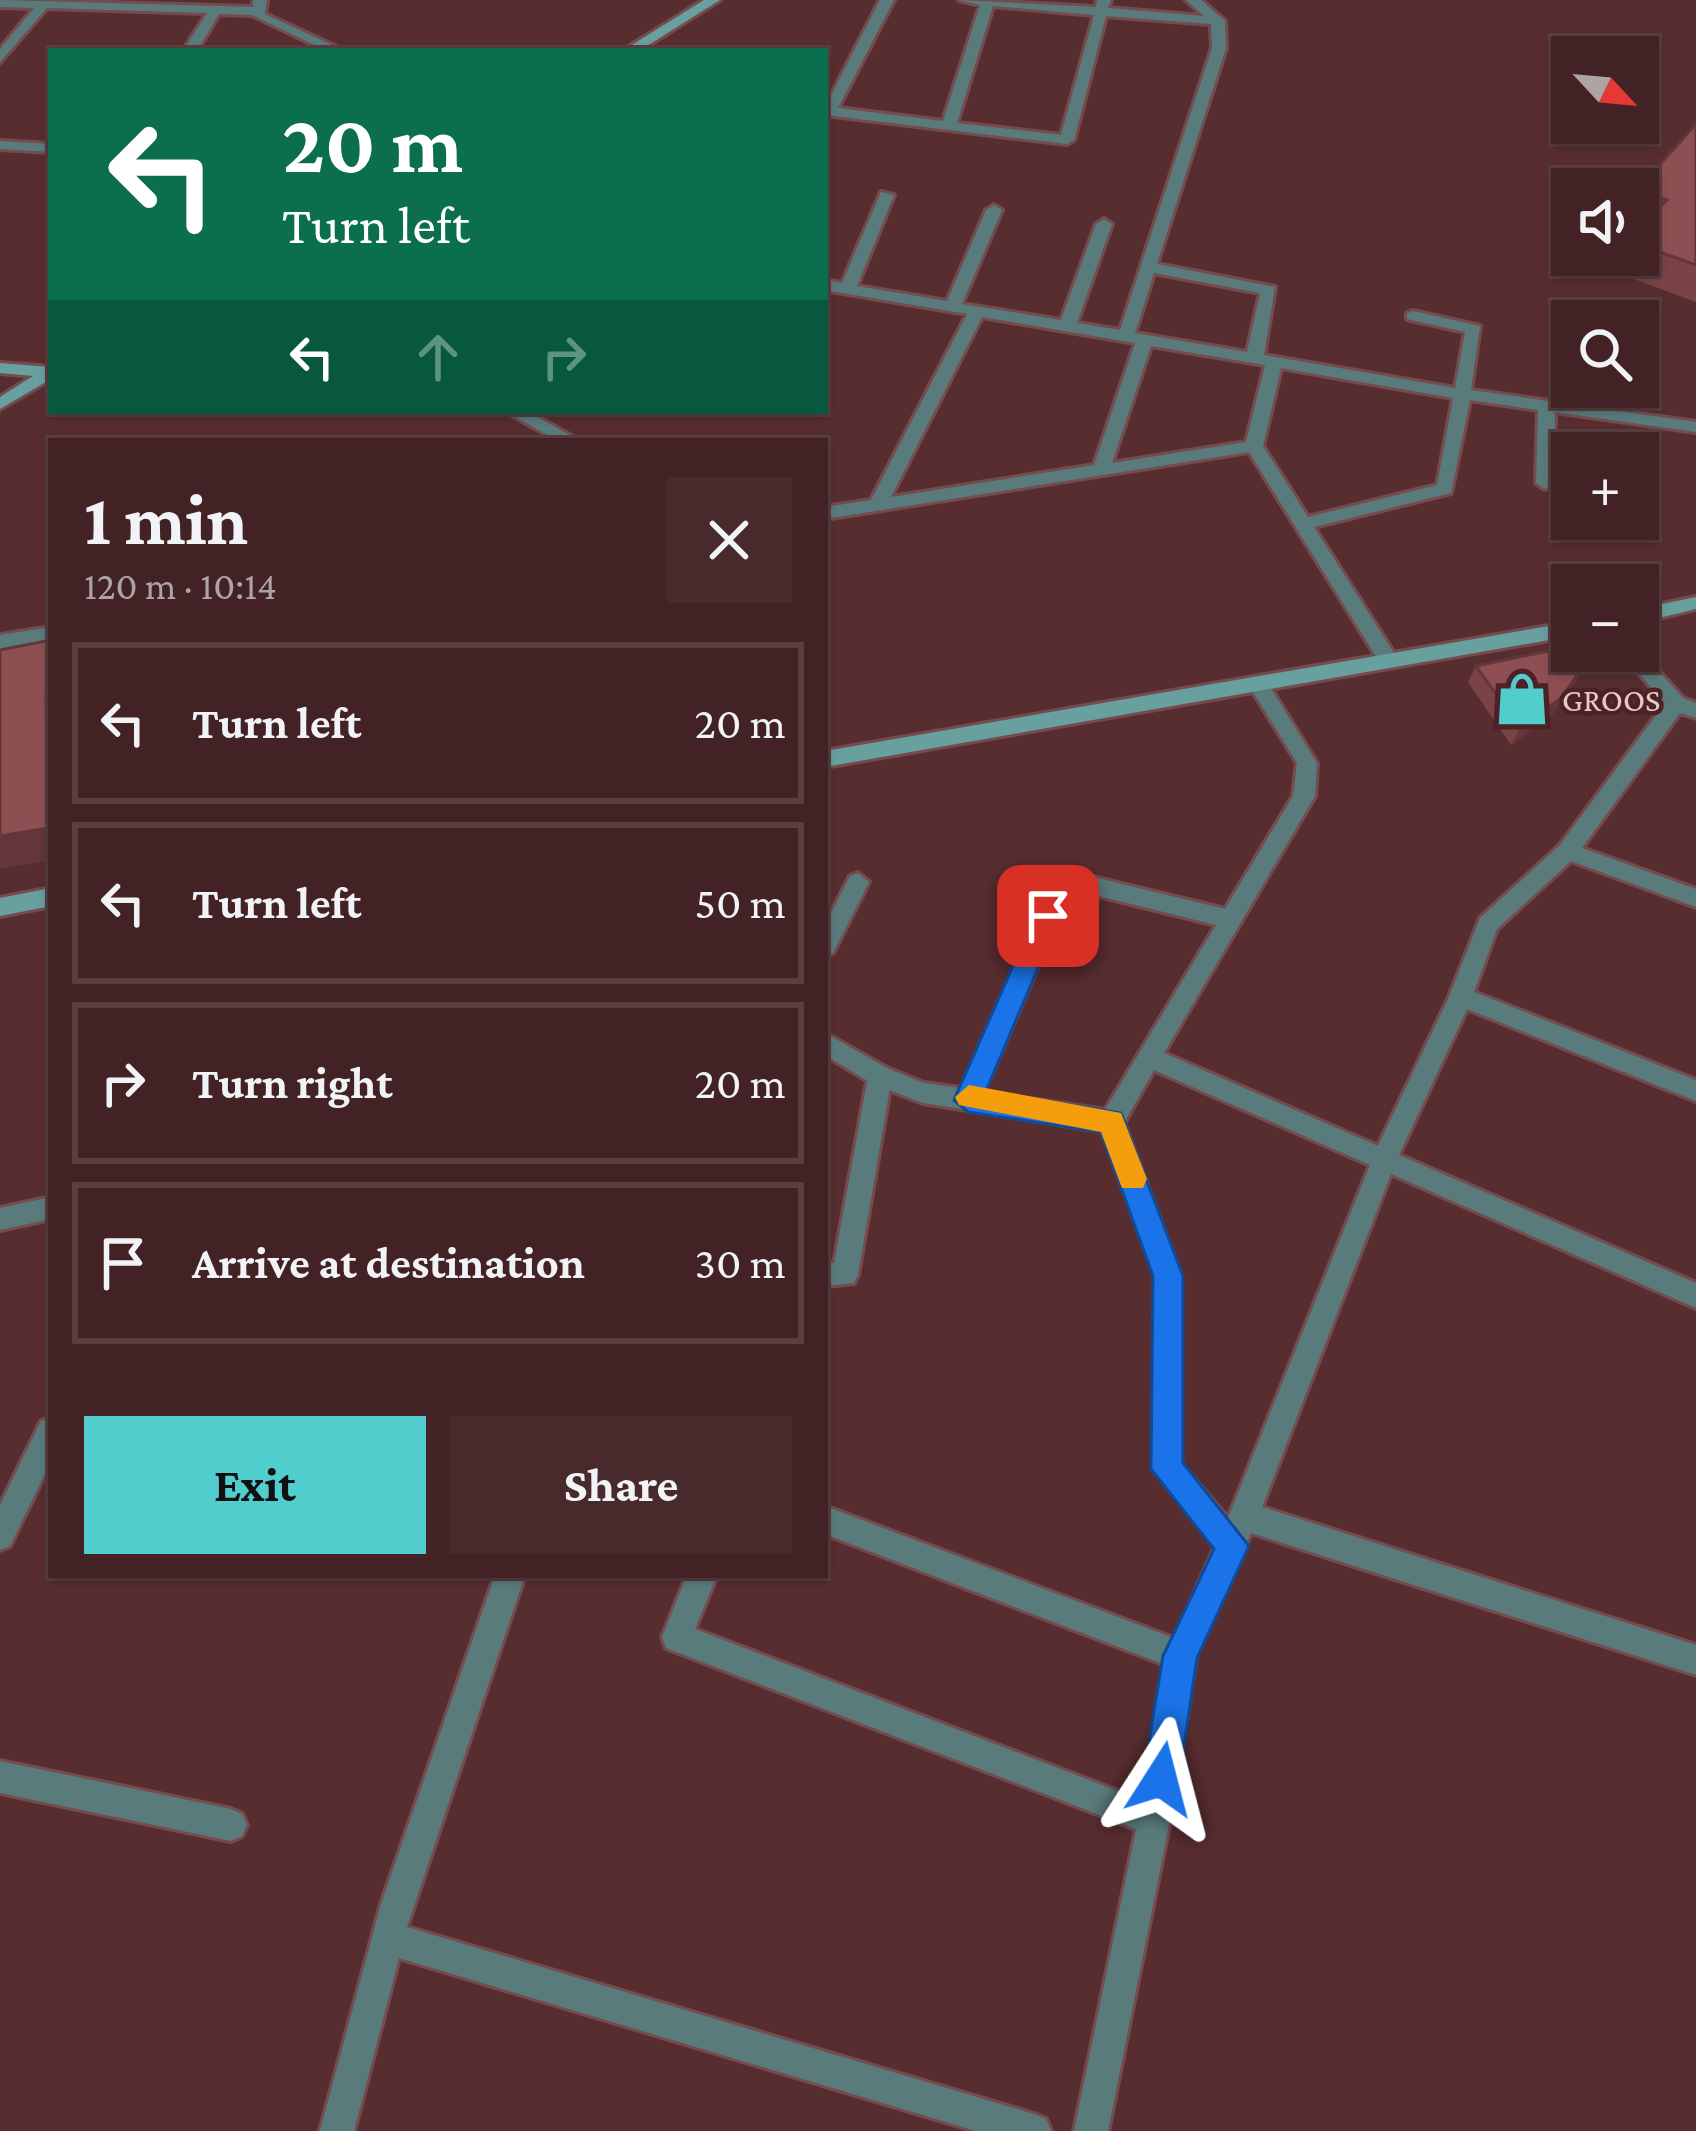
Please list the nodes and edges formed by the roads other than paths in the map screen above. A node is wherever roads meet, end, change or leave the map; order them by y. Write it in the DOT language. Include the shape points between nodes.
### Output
graph roads {
  1 [pos="713,0"];
  2 [pos="887,0"];
  3 [pos="966,0"];
  4 [pos="1192,0"];
  5 [pos="45,2"];
  6 [pos="988,2"];
  7 [pos="0,3"];
  8 [pos="258,5"];
  9 [pos="1103,6"];
  10 [pos="214,12"];
  11 [pos="1217,21"];
  12 [pos="8,39"];
  13 [pos="192,48"];
  14 [pos="313,48"];
  15 [pos="634,48"];
  16 [pos="0,58"];
  17 [pos="828,109"];
  18 [pos="828,111"];
  19 [pos="949,126"];
  20 [pos="0,145"];
  21 [pos="48,148"];
  22 [pos="886,195"];
  23 [pos="994,210"];
  24 [pos="1104,224"];
  25 [pos="1148,267"];
  26 [pos="828,286"];
  27 [pos="848,289"];
  28 [pos="952,308"];
  29 [pos="976,312"];
  30 [pos="1413,316"];
  31 [pos="1067,327"];
  32 [pos="1135,338"];
  33 [pos="1255,356"];
  34 [pos="1275,359"];
  35 [pos="0,368"];
  36 [pos="48,372"];
  37 [pos="48,374"];
  38 [pos="1462,394"];
  39 [pos="0,404"];
  40 [pos="1547,406"];
  41 [pos="520,414"];
  42 [pos="1696,427"];
  43 [pos="565,438"];
  44 [pos="1254,446"];
  45 [pos="1102,467"];
  46 [pos="1545,483"];
  47 [pos="878,505"];
  48 [pos="828,513"];
  49 [pos="1303,524"];
  50 [pos="1696,603"];
  51 [pos="1659,611"];
  52 [pos="1551,633"];
  53 [pos="48,634"];
  54 [pos="0,642"];
  55 [pos="1389,661"];
  56 [pos="1650,672"];
  57 [pos="1260,687"];
  58 [pos="1686,707"];
  59 [pos="828,759"];
  60 [pos="1568,850"];
  61 [pos="858,882"];
  62 [pos="48,898"];
  63 [pos="1696,898"];
  64 [pos="0,907"];
  65 [pos="1232,920"];
  66 [pos="828,941"];
  67 [pos="1461,997"];
  68 [pos="828,1045"];
  69 [pos="1147,1056"];
  70 [pos="880,1076"];
  71 [pos="1696,1090"];
  72 [pos="968,1100"];
  73 [pos="1111,1122"];
  74 [pos="1385,1158"];
  75 [pos="48,1209"];
  76 [pos="0,1219"];
  77 [pos="828,1274"];
  78 [pos="1696,1296"];
  79 [pos="48,1437"];
  80 [pos="828,1521"];
  81 [pos="1238,1531"];
  82 [pos="0,1536"];
  83 [pos="508,1578"];
  84 [pos="701,1578"];
  85 [pos="1180,1656"];
  86 [pos="1696,1660"];
  87 [pos="0,1777"];
  88 [pos="1154,1820"];
  89 [pos="231,1826"];
  90 [pos="389,1938"];
  91 [pos="337,2131"];
  92 [pos="1034,2131"];
  93 [pos="1091,2131"];
  1 -- 15 [label="street"];
  2 -- 17 [label="street"];
  3 -- 6 [label="street"];
  4 -- 11 [label="street"];
  5 -- 7 [label="street"];
  5 -- 10 [label="street"];
  5 -- 12 [label="street"];
  6 -- 9 [label="street"];
  6 -- 19 [label="street"];
  8 -- 10 [label="street"];
  8 -- 14 [label="street"];
  9 -- 11 [label="street"];
  9 -- 19 [label="street" via="1067,140"];
  10 -- 13 [label="street"];
  11 -- 25 [label="street" via="1219,48"];
  12 -- 16 [label="street"];
  18 -- 19 [label="street"];
  20 -- 21 [label="street"];
  22 -- 27 [label="street"];
  23 -- 28 [label="street"];
  24 -- 31 [label="street"];
  25 -- 32 [label="street"];
  25 -- 33 [label="street" via="1269,290"];
  26 -- 27 [label="street"];
  27 -- 28 [label="street"];
  28 -- 29 [label="street"];
  29 -- 31 [label="street"];
  29 -- 47 [label="street"];
  30 -- 38 [label="street" via="1474,329"];
  31 -- 32 [label="street"];
  32 -- 33 [label="street"];
  32 -- 45 [label="street"];
  33 -- 34 [label="street"];
  34 -- 38 [label="street"];
  34 -- 44 [label="street"];
  35 -- 36 [label="street"];
  37 -- 39 [label="street"];
  38 -- 40 [label="street"];
  38 -- 49 [label="street" via="1445,489"];
  40 -- 42 [label="street"];
  40 -- 46 [label="street"];
  41 -- 43 [label="street"];
  44 -- 45 [label="street"];
  44 -- 49 [label="street"];
  45 -- 47 [label="street"];
  47 -- 48 [label="street"];
  49 -- 55 [label="street"];
  50 -- 51 [label="street"];
  52 -- 55 [label="street"];
  53 -- 54 [label="street"];
  55 -- 57 [label="street"];
  56 -- 58 [label="street"];
  57 -- 59 [label="street"];
  57 -- 65 [label="street" via="1307,763 1304,796"];
  58 -- 60 [label="street"];
  60 -- 63 [label="street"];
  60 -- 67 [label="street" via="1487,925"];
  61 -- 66 [label="street"];
  62 -- 64 [label="street"];
  65 -- 69 [label="street"];
  65 -- 72 [label="street" via="1064,879"];
  67 -- 71 [label="street"];
  67 -- 74 [label="street"];
  68 -- 70 [label="street"];
  69 -- 73 [label="street"];
  69 -- 74 [label="street"];
  70 -- 72 [label="street"];
  70 -- 77 [label="street" via="845,1275"];
  72 -- 73 [label="street"];
  73 -- 81 [label="street" via="1168,1276 1167,1469"];
  74 -- 78 [label="street"];
  74 -- 81 [label="street"];
  75 -- 76 [label="street"];
  79 -- 82 [label="street"];
  80 -- 85 [label="street"];
  81 -- 85 [label="street"];
  81 -- 86 [label="street"];
  83 -- 90 [label="street"];
  84 -- 88 [label="street" via="677,1637"];
  85 -- 88 [label="street"];
  87 -- 89 [label="street"];
  88 -- 93 [label="street"];
  90 -- 91 [label="street"];
  90 -- 92 [label="street"];
}
